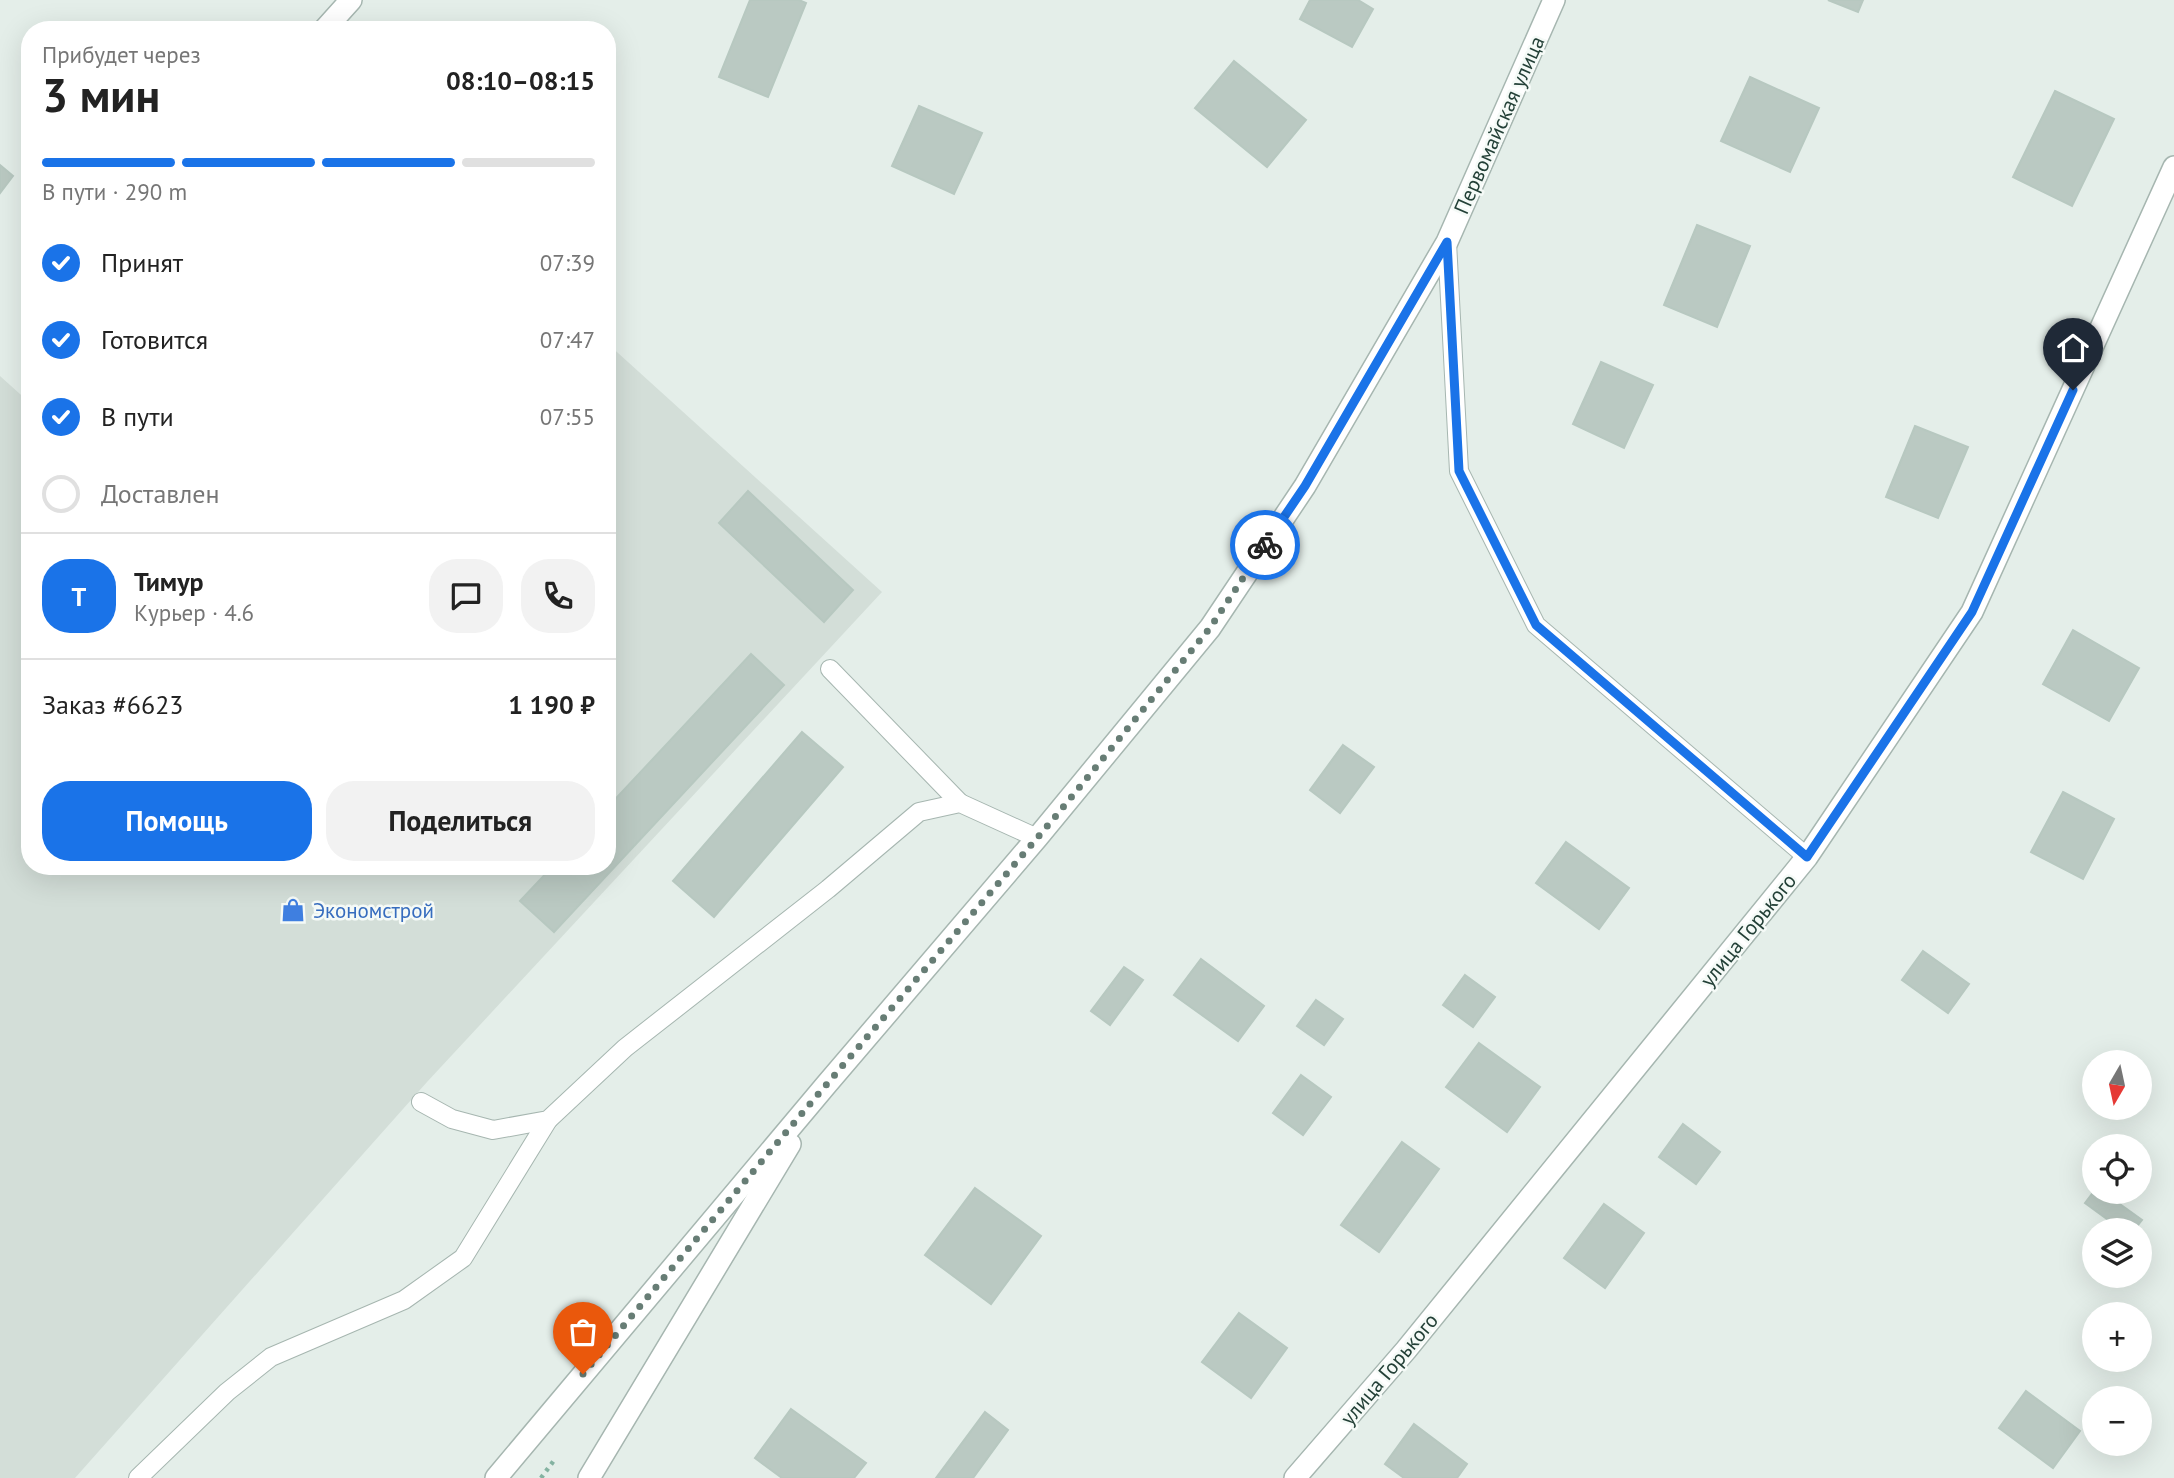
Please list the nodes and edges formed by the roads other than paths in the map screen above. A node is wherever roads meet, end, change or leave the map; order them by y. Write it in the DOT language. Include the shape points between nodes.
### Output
graph roads {
  1 [pos="351,0"];
  2 [pos="1554,0"];
  3 [pos="332,21"];
  4 [pos="2174,167"];
  5 [pos="1447,242"];
  6 [pos="830,668"];
  7 [pos="961,803"];
  8 [pos="1037,838"];
  9 [pos="1807,857"];
  10 [pos="826,1085"];
  11 [pos="421,1102"];
  12 [pos="548,1120"];
  13 [pos="138,1478"];
  14 [pos="496,1478"];
  15 [pos="589,1478"];
  16 [pos="1295,1478"];
  1 -- 3 [label="street"];
  2 -- 5 [label="street, Первомайская улица"];
  4 -- 9 [label="street, улица Горького" via="1972,612"];
  5 -- 8 [label="street, Первомайская улица" via="1305,486 1210,628"];
  5 -- 9 [label="lane" via="1459,471 1536,625"];
  6 -- 7 [label="lane"];
  7 -- 8 [label="lane"];
  7 -- 12 [label="lane" via="919,812 625,1048"];
  8 -- 10 [label="street, Первомайская улица"];
  9 -- 16 [label="street, улица Горького" via="1406,1350"];
  10 -- 14 [label="street, Первомайская улица"];
  10 -- 15 [label="street"];
  11 -- 12 [label="lane" via="452,1119 493,1130"];
  12 -- 13 [label="lane" via="463,1258 404,1300 271,1357 227,1392"];
}
